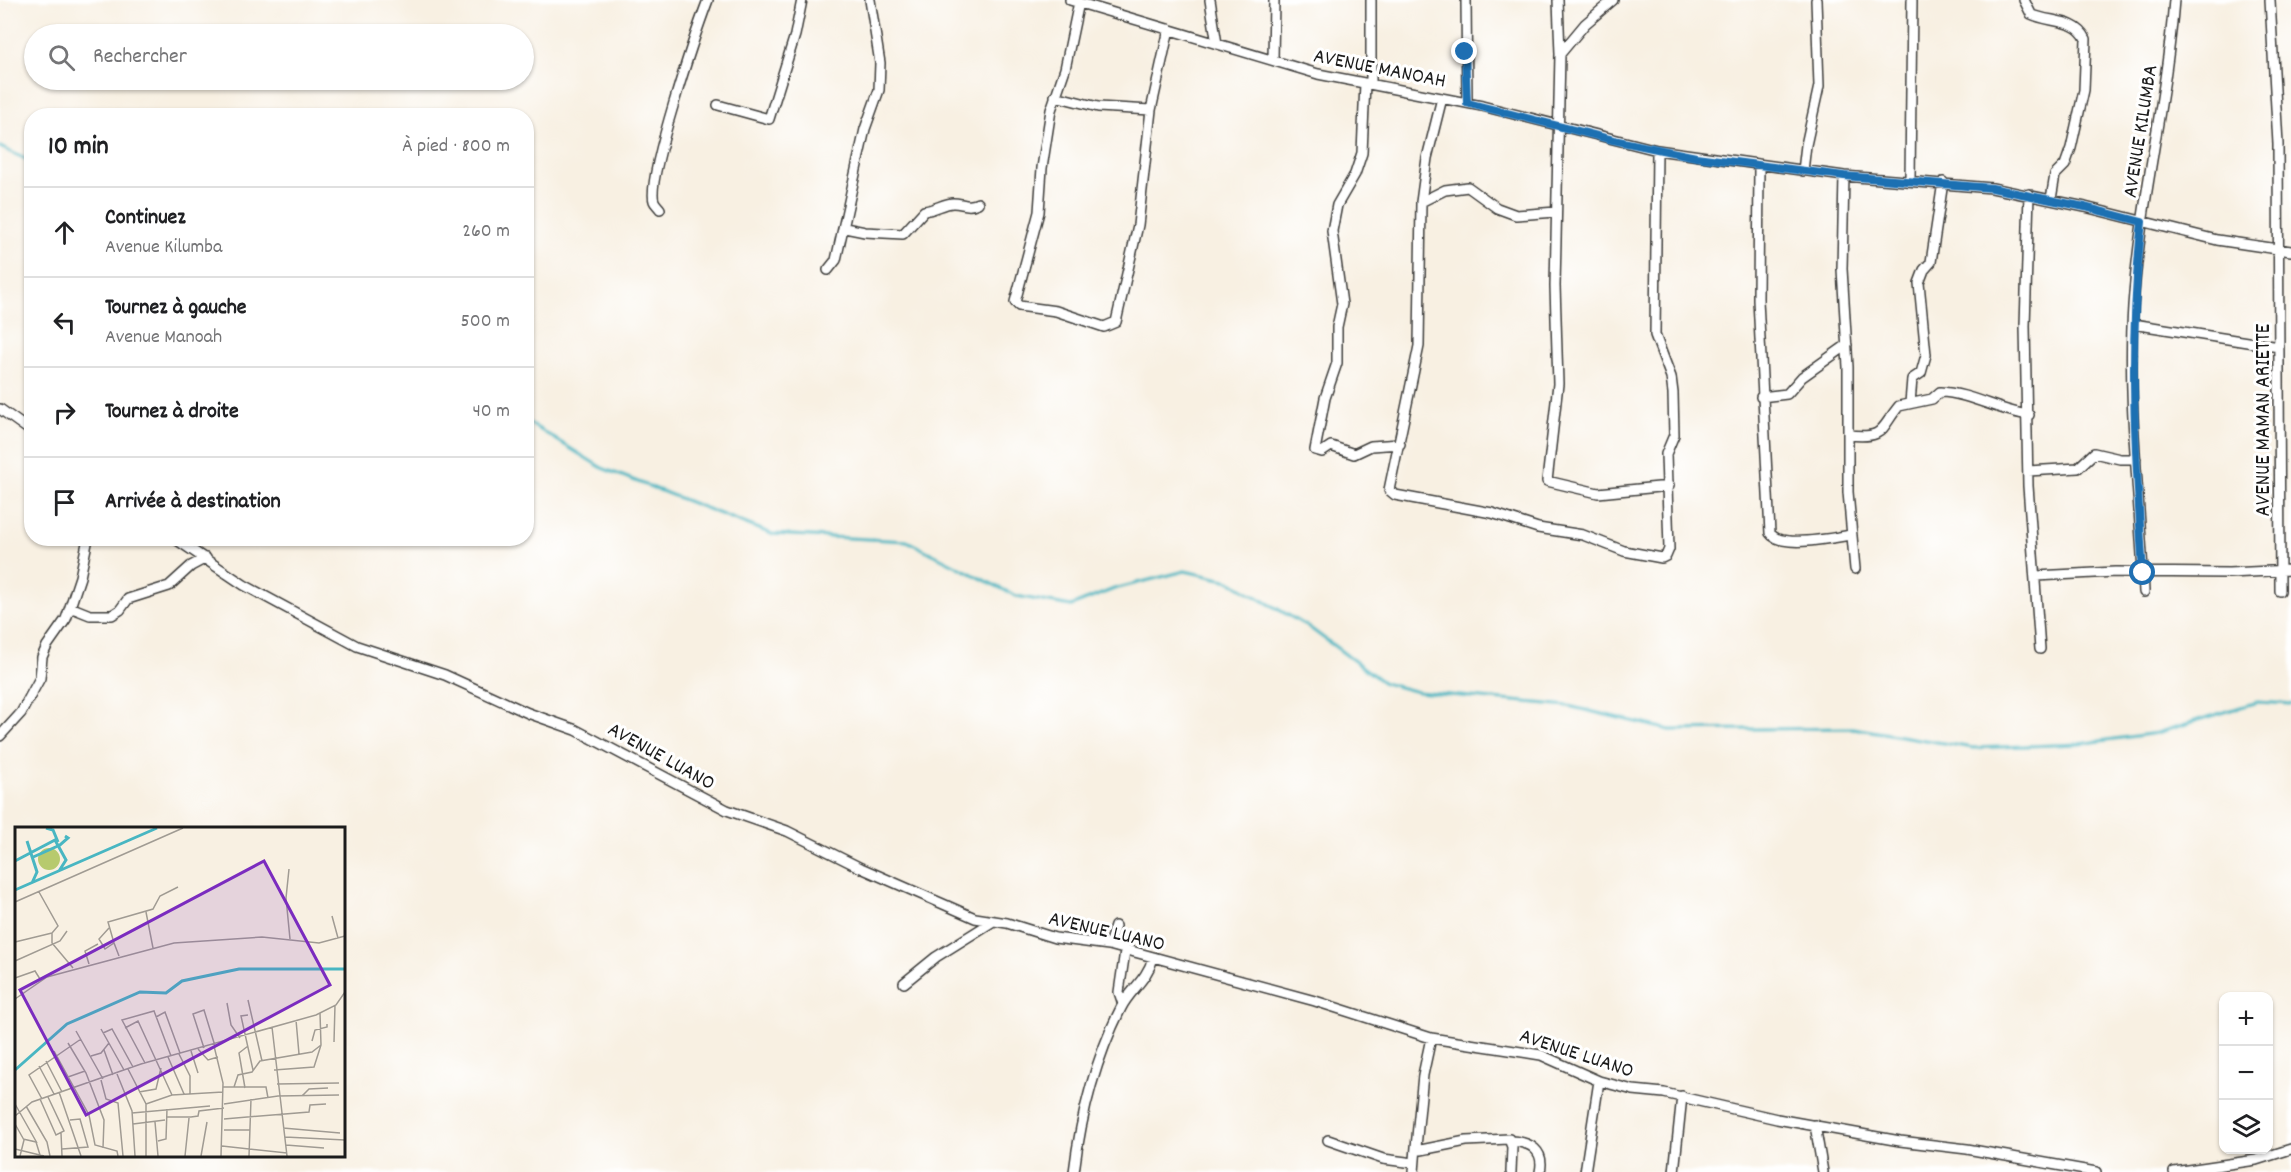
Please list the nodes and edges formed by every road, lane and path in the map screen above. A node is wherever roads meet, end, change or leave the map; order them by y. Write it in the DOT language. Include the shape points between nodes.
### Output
graph roads {
  1 [pos="708,0"];
  2 [pos="802,0"];
  3 [pos="870,0"];
  4 [pos="1210,0"];
  5 [pos="1274,0"];
  6 [pos="1371,0"];
  7 [pos="1466,0"];
  8 [pos="1558,0"];
  9 [pos="1613,0"];
  10 [pos="1816,0"];
  11 [pos="1912,0"];
  12 [pos="2024,0"];
  13 [pos="2174,0"];
  14 [pos="2270,0"];
  15 [pos="1080,2"];
  16 [pos="1168,29"];
  17 [pos="1217,44"];
  18 [pos="1560,54"];
  19 [pos="1273,60"];
  20 [pos="1368,83"];
  21 [pos="1055,96"];
  22 [pos="1442,98"];
  23 [pos="1467,103"];
  24 [pos="718,105"];
  25 [pos="1151,110"];
  26 [pos="1557,124"];
  27 [pos="1657,150"];
  28 [pos="1759,166"];
  29 [pos="1803,171"];
  30 [pos="1844,176"];
  31 [pos="1910,179"];
  32 [pos="1943,183"];
  33 [pos="2029,194"];
  34 [pos="2051,199"];
  35 [pos="1421,202"];
  36 [pos="978,203"];
  37 [pos="660,209"];
  38 [pos="1556,212"];
  39 [pos="2142,222"];
  40 [pos="845,228"];
  41 [pos="2279,249"];
  42 [pos="2291,251"];
  43 [pos="828,270"];
  44 [pos="2133,324"];
  45 [pos="1847,345"];
  46 [pos="2279,347"];
  47 [pos="1761,397"];
  48 [pos="1910,404"];
  49 [pos="0,409"];
  50 [pos="2028,415"];
  51 [pos="24,426"];
  52 [pos="1849,435"];
  53 [pos="1400,444"];
  54 [pos="2136,459"];
  55 [pos="2028,471"];
  56 [pos="1669,486"];
  57 [pos="1851,535"];
  58 [pos="86,546"];
  59 [pos="187,546"];
  60 [pos="206,558"];
  61 [pos="1855,569"];
  62 [pos="2291,570"];
  63 [pos="2143,573"];
  64 [pos="2280,573"];
  65 [pos="2036,576"];
  66 [pos="2280,591"];
  67 [pos="2144,592"];
  68 [pos="70,607"];
  69 [pos="2040,648"];
  70 [pos="0,736"];
  71 [pos="992,922"];
  72 [pos="1114,926"];
  73 [pos="1109,945"];
  74 [pos="1125,951"];
  75 [pos="1153,958"];
  76 [pos="904,983"];
  77 [pos="1123,1004"];
  78 [pos="1431,1038"];
  79 [pos="1599,1081"];
  80 [pos="1682,1096"];
  81 [pos="1815,1125"];
  82 [pos="1328,1140"];
  83 [pos="1511,1141"];
  84 [pos="1416,1147"];
  85 [pos="2291,1149"];
  86 [pos="1414,1168"];
  87 [pos="1074,1172"];
  88 [pos="1511,1172"];
  89 [pos="1540,1172"];
  90 [pos="1585,1172"];
  91 [pos="1674,1172"];
  92 [pos="1823,1172"];
  93 [pos="2096,1172"];
  94 [pos="2174,1172"];
  1 -- 37 [label="street" via="661,151 653,191"];
  2 -- 24 [label="street" via="769,119"];
  3 -- 40 [label="street" via="879,56 879,90 865,129"];
  4 -- 17 [label="street"];
  5 -- 19 [label="street"];
  6 -- 20 [label="street"];
  7 -- 23 [label="street"];
  8 -- 18 [label="street"];
  9 -- 18 [label="street" via="1585,24"];
  10 -- 29 [label="street" via="1819,86"];
  11 -- 31 [label="street"];
  12 -- 34 [label="street" via="2031,14 2075,27 2086,39 2084,90 2071,148 2055,175"];
  13 -- 39 [label="street, AVENUE KILUMBA" via="2169,63"];
  14 -- 41 [label="street, AVENUE MAMAN ARIETTE"];
  15 -- 16 [label="street, AVENUE MANOAH"];
  15 -- 21 [label="street"];
  16 -- 17 [label="street, AVENUE MANOAH"];
  16 -- 25 [label="street"];
  17 -- 19 [label="street, AVENUE MANOAH"];
  18 -- 26 [label="street"];
  19 -- 20 [label="street, AVENUE MANOAH" via="1318,74"];
  20 -- 22 [label="street, AVENUE MANOAH"];
  20 -- 53 [label="street" via="1362,153 1337,205 1332,231 1342,304 1337,327 1337,363 1325,398 1315,450 1322,452 1331,446 1354,454 1371,446"];
  21 -- 25 [label="street" via="1098,107"];
  21 -- 25 [label="street" via="1044,150 1039,212 1015,302 1104,327 1112,326 1119,316 1138,225"];
  22 -- 23 [label="street, AVENUE MANOAH"];
  22 -- 35 [label="street"];
  23 -- 26 [label="street, AVENUE MANOAH"];
  26 -- 27 [label="street, AVENUE MANOAH"];
  26 -- 38 [label="street"];
  27 -- 28 [label="street, AVENUE MANOAH"];
  27 -- 56 [label="street" via="1654,336 1671,377 1673,393 1674,435 1666,454"];
  28 -- 29 [label="street, AVENUE MANOAH"];
  28 -- 47 [label="street"];
  29 -- 30 [label="street, AVENUE MANOAH"];
  30 -- 31 [label="street, AVENUE MANOAH"];
  30 -- 45 [label="street" via="1842,269"];
  31 -- 32 [label="street, AVENUE MANOAH"];
  32 -- 33 [label="street, AVENUE MANOAH"];
  32 -- 48 [label="street" via="1931,262 1919,283 1926,355 1921,373 1912,379"];
  33 -- 34 [label="street, AVENUE MANOAH"];
  33 -- 50 [label="street" via="2025,315"];
  34 -- 39 [label="street, AVENUE MANOAH"];
  35 -- 38 [label="street" via="1445,190 1468,187 1497,208 1516,215"];
  35 -- 53 [label="street" via="1419,346"];
  36 -- 40 [label="street" via="966,207 953,203 924,211 903,234"];
  38 -- 56 [label="street" via="1558,384 1547,481 1598,493"];
  39 -- 41 [label="street, AVENUE MANOAH" via="2217,240"];
  39 -- 44 [label="street, AVENUE KILUMBA"];
  40 -- 43 [label="street" via="836,260"];
  41 -- 42 [label="street, AVENUE MANOAH"];
  41 -- 46 [label="street, AVENUE MAMAN ARIETTE"];
  44 -- 46 [label="street"];
  44 -- 54 [label="street, AVENUE KILUMBA"];
  45 -- 47 [label="street" via="1802,377 1787,394"];
  45 -- 52 [label="street"];
  46 -- 64 [label="street, AVENUE MAMAN ARIETTE"];
  47 -- 57 [label="street" via="1773,538 1799,542"];
  48 -- 50 [label="street" via="1932,399 1940,392 1951,392"];
  48 -- 52 [label="street" via="1899,406 1881,432 1862,437"];
  49 -- 51 [label="street"];
  50 -- 55 [label="street"];
  52 -- 57 [label="street"];
  53 -- 56 [label="street" via="1389,487 1391,493 1584,535 1634,554 1666,556"];
  54 -- 55 [label="street" via="2094,453 2078,468"];
  54 -- 63 [label="street, AVENUE KILUMBA"];
  55 -- 65 [label="street"];
  57 -- 61 [label="street"];
  58 -- 68 [label="street"];
  59 -- 60 [label="street, AVENUE LUANO"];
  60 -- 68 [label="street" via="169,586 128,599 112,615 90,615"];
  60 -- 71 [label="street, AVENUE LUANO" via="244,585 363,649 445,675 576,730 727,810 787,831 861,868 967,915"];
  62 -- 64 [label="street"];
  63 -- 64 [label="street"];
  63 -- 65 [label="street"];
  63 -- 67 [label="street, AVENUE KILUMBA"];
  64 -- 66 [label="street, AVENUE MAMAN ARIETTE"];
  65 -- 69 [label="street"];
  68 -- 70 [label="street" via="47,646 40,678 21,713"];
  71 -- 73 [label="street, AVENUE LUANO" via="1055,938"];
  71 -- 76 [label="street" via="936,957"];
  72 -- 73 [label="street"];
  73 -- 74 [label="street, AVENUE LUANO"];
  74 -- 75 [label="street, AVENUE LUANO"];
  74 -- 77 [label="street" via="1119,992"];
  75 -- 77 [label="street" via="1145,977"];
  75 -- 78 [label="street, AVENUE LUANO" via="1315,1001"];
  77 -- 87 [label="street" via="1101,1051 1084,1107"];
  78 -- 79 [label="street, AVENUE LUANO" via="1540,1055"];
  78 -- 84 [label="street"];
  79 -- 80 [label="street, AVENUE LUANO"];
  79 -- 90 [label="street"];
  80 -- 81 [label="street, AVENUE LUANO"];
  80 -- 91 [label="street"];
  81 -- 92 [label="street"];
  81 -- 93 [label="street, AVENUE LUANO"];
  82 -- 86 [label="street"];
  83 -- 84 [label="street" via="1501,1138 1421,1150"];
  83 -- 88 [label="street"];
  83 -- 89 [label="street" via="1534,1148 1540,1158"];
  84 -- 86 [label="street"];
  85 -- 94 [label="street" via="2256,1160"];
}
